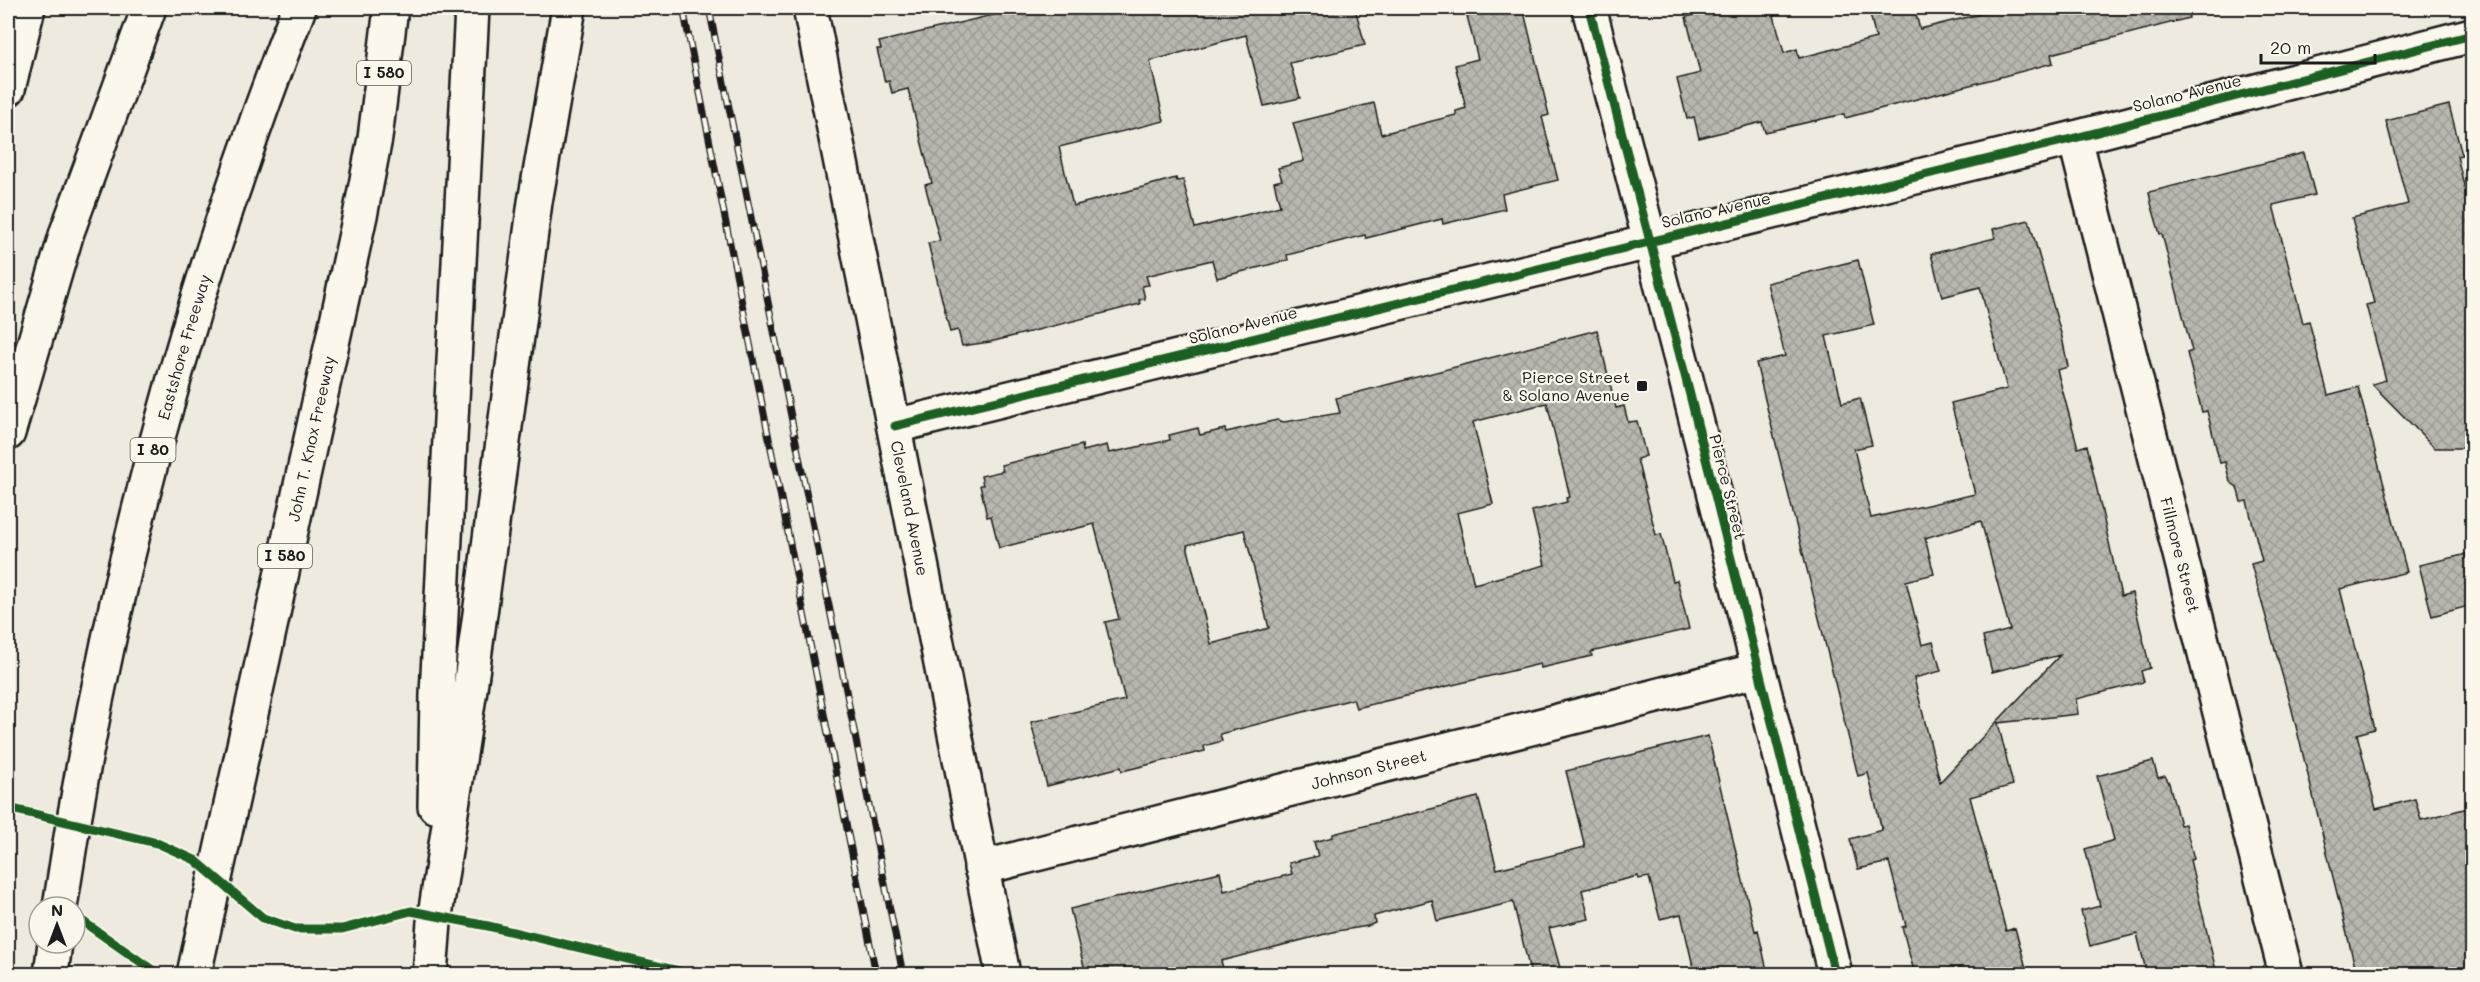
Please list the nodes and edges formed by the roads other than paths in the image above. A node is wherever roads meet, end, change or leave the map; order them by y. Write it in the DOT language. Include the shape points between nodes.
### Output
graph roads {
  1 [pos="28,8"];
  2 [pos="149,8"];
  3 [pos="299,8"];
  4 [pos="391,8"];
  5 [pos="472,8"];
  6 [pos="569,8"];
  7 [pos="810,8"];
  8 [pos="1589,8"];
  9 [pos="2472,35"];
  10 [pos="8,89"];
  11 [pos="2075,138"];
  12 [pos="1649,241"];
  13 [pos="895,426"];
  14 [pos="8,433"];
  15 [pos="1758,670"];
  16 [pos="981,868"];
  17 [pos="62,895"];
  18 [pos="434,922"];
  19 [pos="54,955"];
  20 [pos="51,975"];
  21 [pos="194,975"];
  22 [pos="430,975"];
  23 [pos="1003,975"];
  24 [pos="1834,975"];
  25 [pos="2286,975"];
  1 -- 10 [label="main road"];
  2 -- 14 [label="main road" via="67,232"];
  3 -- 17 [label="main road, Eastshore Freeway / I 80" via="218,231 157,435 101,671"];
  4 -- 21 [label="main road, John T. Knox Freeway / I 580" via="375,138 361,211"];
  5 -- 18 [label="main road" via="437,694"];
  6 -- 18 [label="main road" via="536,190 469,696"];
  7 -- 13 [label="main road, Cleveland Avenue"];
  8 -- 12 [label="main road, Pierce Street"];
  9 -- 11 [label="main road, Solano Avenue"];
  11 -- 12 [label="main road, Solano Avenue"];
  11 -- 25 [label="main road, Fillmore Street"];
  12 -- 13 [label="main road, Solano Avenue"];
  12 -- 15 [label="main road, Pierce Street"];
  13 -- 16 [label="main road, Cleveland Avenue"];
  15 -- 16 [label="main road, Johnson Street"];
  15 -- 24 [label="main road, Pierce Street"];
  16 -- 23 [label="main road, Cleveland Avenue"];
  18 -- 22 [label="main road"];
  19 -- 20 [label="main road"];
}
